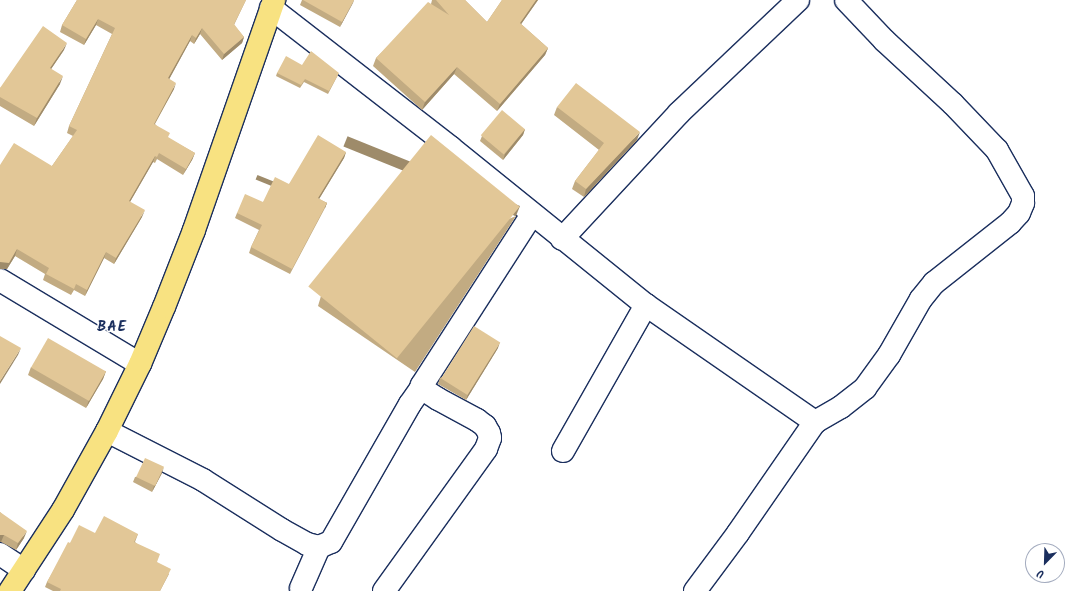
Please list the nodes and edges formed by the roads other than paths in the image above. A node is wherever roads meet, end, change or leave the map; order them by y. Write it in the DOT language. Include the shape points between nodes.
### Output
graph roads {
  1 [pos="798,0"];
  2 [pos="846,0"];
  3 [pos="272,4"];
  4 [pos="532,214"];
  5 [pos="562,239"];
  6 [pos="0,280"];
  7 [pos="646,305"];
  8 [pos="140,364"];
  9 [pos="421,388"];
  10 [pos="815,422"];
  11 [pos="107,431"];
  12 [pos="563,451"];
  13 [pos="319,547"];
  14 [pos="0,554"];
  15 [pos="24,570"];
  16 [pos="301,588"];
  17 [pos="10,591"];
  18 [pos="384,591"];
  19 [pos="695,591"];
  1 -- 5 [label="street" via="679,113"];
  2 -- 10 [label="street" via="997,150 1023,196 1023,203 1019,213 1010,223 934,283 921,299 889,355 865,388"];
  3 -- 4 [label="street"];
  3 -- 8 [label="main road" via="194,230"];
  4 -- 5 [label="street"];
  4 -- 9 [label="street" via="424,379"];
  5 -- 7 [label="street"];
  6 -- 8 [label="street"];
  7 -- 10 [label="street"];
  7 -- 12 [label="street"];
  8 -- 11 [label="main road"];
  9 -- 13 [label="street" via="331,542"];
  9 -- 18 [label="street" via="478,420 490,438 480,459"];
  10 -- 19 [label="street"];
  11 -- 13 [label="street" via="203,480 288,534"];
  11 -- 15 [label="main road" via="63,510"];
  13 -- 16 [label="street"];
  14 -- 15 [label="street"];
  15 -- 17 [label="main road"];
}
